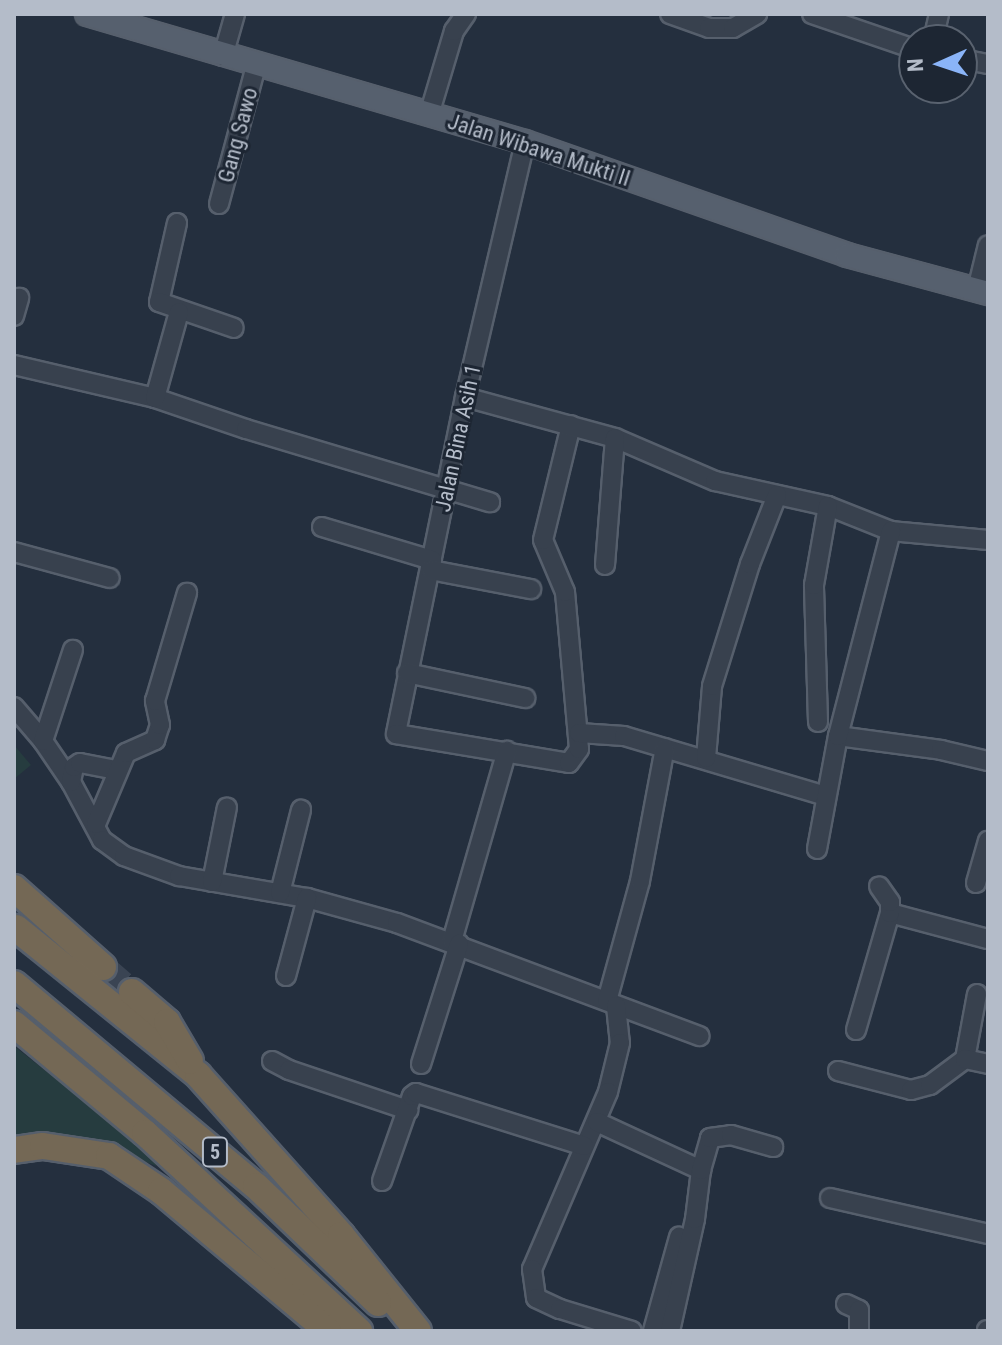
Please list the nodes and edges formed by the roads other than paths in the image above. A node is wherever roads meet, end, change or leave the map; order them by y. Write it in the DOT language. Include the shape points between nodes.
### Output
graph roads {
  1 [pos="87,14"];
  2 [pos="235,14"];
  3 [pos="466,14"];
  4 [pos="670,14"];
  5 [pos="757,14"];
  6 [pos="812,14"];
  7 [pos="898,44"];
  8 [pos="223,56"];
  9 [pos="256,66"];
  10 [pos="429,115"];
  11 [pos="525,142"];
  12 [pos="219,204"];
  13 [pos="177,223"];
  14 [pos="988,245"];
  15 [pos="982,291"];
  16 [pos="179,312"];
  17 [pos="234,328"];
  18 [pos="14,365"];
  19 [pos="465,397"];
  20 [pos="155,398"];
  21 [pos="571,425"];
  22 [pos="615,438"];
  23 [pos="447,492"];
  24 [pos="777,495"];
  25 [pos="490,502"];
  26 [pos="828,506"];
  27 [pos="322,527"];
  28 [pos="891,531"];
  29 [pos="988,540"];
  30 [pos="14,552"];
  31 [pos="432,565"];
  32 [pos="605,565"];
  33 [pos="110,578"];
  34 [pos="531,589"];
  35 [pos="187,593"];
  36 [pos="73,650"];
  37 [pos="407,673"];
  38 [pos="525,698"];
  39 [pos="14,707"];
  40 [pos="818,722"];
  41 [pos="579,733"];
  42 [pos="838,736"];
  43 [pos="43,741"];
  44 [pos="665,748"];
  45 [pos="507,751"];
  46 [pos="706,758"];
  47 [pos="988,761"];
  48 [pos="117,770"];
  49 [pos="71,782"];
  50 [pos="825,796"];
  51 [pos="227,807"];
  52 [pos="301,810"];
  53 [pos="96,824"];
  54 [pos="988,841"];
  55 [pos="817,849"];
  56 [pos="212,882"];
  57 [pos="976,883"];
  58 [pos="879,886"];
  59 [pos="14,888"];
  60 [pos="280,893"];
  61 [pos="307,898"];
  62 [pos="890,913"];
  63 [pos="16,928"];
  64 [pos="988,939"];
  65 [pos="455,943"];
  66 [pos="103,967"];
  67 [pos="286,976"];
  68 [pos="14,984"];
  69 [pos="132,992"];
  70 [pos="977,994"];
  71 [pos="612,1004"];
  72 [pos="14,1024"];
  73 [pos="856,1030"];
  74 [pos="700,1036"];
  75 [pos="965,1059"];
  76 [pos="272,1061"];
  77 [pos="421,1064"];
  78 [pos="988,1064"];
  79 [pos="838,1071"];
  80 [pos="198,1075"];
  81 [pos="408,1110"];
  82 [pos="597,1122"];
  83 [pos="584,1146"];
  84 [pos="773,1147"];
  85 [pos="14,1150"];
  86 [pos="701,1170"];
  87 [pos="382,1181"];
  88 [pos="693,1189"];
  89 [pos="830,1198"];
  90 [pos="988,1234"];
  91 [pos="846,1304"];
  92 [pos="328,1331"];
  93 [pos="359,1331"];
  94 [pos="407,1331"];
  95 [pos="418,1331"];
  96 [pos="632,1331"];
  97 [pos="653,1331"];
  98 [pos="670,1331"];
  99 [pos="859,1331"];
  1 -- 8 [label="main road, Jalan Wibawa Mukti II"];
  2 -- 8 [label="street"];
  3 -- 10 [label="street" via="454,31"];
  4 -- 5 [label="street" via="709,28 733,28"];
  6 -- 7 [label="street"];
  8 -- 9 [label="main road, Jalan Wibawa Mukti II"];
  9 -- 10 [label="main road, Jalan Wibawa Mukti II"];
  9 -- 12 [label="street, Gang Sawo"];
  10 -- 11 [label="main road, Jalan Wibawa Mukti II"];
  11 -- 15 [label="main road, Jalan Wibawa Mukti II" via="847,255"];
  11 -- 19 [label="street, Jalan Bina Asih 1"];
  13 -- 16 [label="street" via="159,302"];
  14 -- 15 [label="street"];
  16 -- 17 [label="street"];
  16 -- 20 [label="street"];
  18 -- 20 [label="street"];
  19 -- 21 [label="street"];
  19 -- 23 [label="street, Jalan Bina Asih 1"];
  20 -- 23 [label="street"];
  21 -- 22 [label="street"];
  21 -- 41 [label="street" via="543,540 565,592"];
  22 -- 24 [label="street" via="715,481"];
  22 -- 32 [label="street"];
  23 -- 25 [label="street"];
  23 -- 31 [label="street, Jalan Bina Asih 1"];
  24 -- 26 [label="street"];
  24 -- 46 [label="street" via="712,686"];
  26 -- 28 [label="street"];
  26 -- 40 [label="street" via="814,585"];
  27 -- 31 [label="street"];
  28 -- 29 [label="street"];
  28 -- 42 [label="street"];
  30 -- 33 [label="street"];
  31 -- 34 [label="street"];
  31 -- 37 [label="street, Jalan Bina Asih 1"];
  35 -- 48 [label="street" via="155,701 160,725 155,740 126,753"];
  36 -- 43 [label="street"];
  37 -- 38 [label="street"];
  37 -- 45 [label="street, Jalan Bina Asih 1" via="396,734"];
  39 -- 43 [label="street"];
  41 -- 44 [label="street" via="624,736"];
  41 -- 45 [label="street" via="579,749 569,763"];
  42 -- 47 [label="street"];
  42 -- 50 [label="street"];
  43 -- 49 [label="street"];
  44 -- 46 [label="street"];
  44 -- 71 [label="street"];
  45 -- 65 [label="street"];
  46 -- 50 [label="street"];
  48 -- 49 [label="street" via="77,763"];
  48 -- 53 [label="street"];
  49 -- 53 [label="street"];
  50 -- 55 [label="street"];
  51 -- 56 [label="street"];
  52 -- 60 [label="street"];
  53 -- 56 [label="street" via="102,840 124,856"];
  54 -- 57 [label="street"];
  56 -- 60 [label="street"];
  58 -- 62 [label="street" via="890,902"];
  59 -- 66 [label="highway"];
  60 -- 61 [label="street"];
  61 -- 65 [label="street"];
  61 -- 67 [label="street"];
  62 -- 64 [label="street"];
  62 -- 73 [label="street"];
  63 -- 80 [label="highway"];
  65 -- 71 [label="street"];
  65 -- 77 [label="street"];
  68 -- 94 [label="highway, 5" via="256,1186"];
  69 -- 80 [label="highway" via="167,1022"];
  70 -- 75 [label="street"];
  71 -- 74 [label="street"];
  71 -- 82 [label="street" via="621,1032 619,1054"];
  72 -- 93 [label="highway, 5" via="145,1133"];
  75 -- 78 [label="street"];
  75 -- 79 [label="street" via="930,1085 911,1090"];
  76 -- 81 [label="street"];
  80 -- 95 [label="highway" via="341,1235"];
  81 -- 83 [label="street" via="412,1096 420,1093"];
  81 -- 87 [label="street"];
  82 -- 83 [label="street"];
  82 -- 86 [label="street"];
  83 -- 96 [label="street" via="532,1269 532,1285 536,1298"];
  84 -- 86 [label="street" via="714,1135"];
  85 -- 92 [label="highway" via="43,1146 109,1156 161,1191"];
  86 -- 98 [label="street"];
  88 -- 97 [label="street"];
  89 -- 90 [label="street"];
  91 -- 99 [label="street" via="859,1310"];
}
